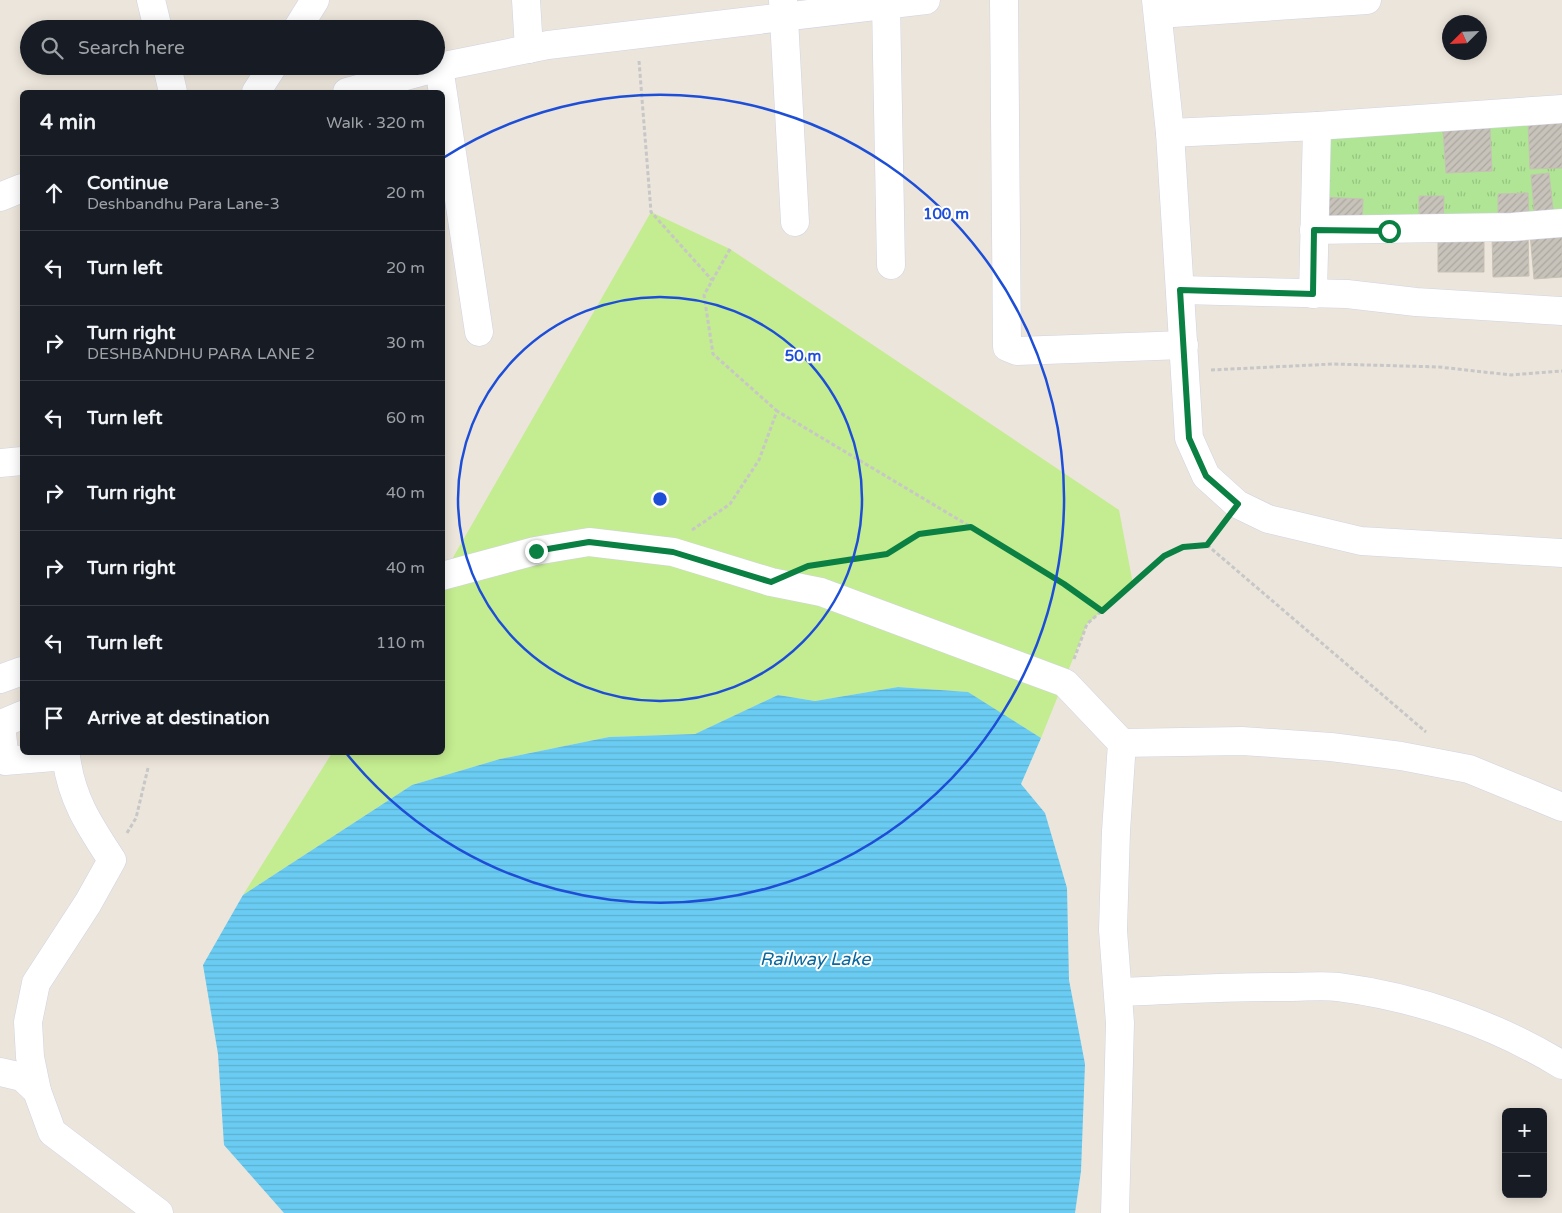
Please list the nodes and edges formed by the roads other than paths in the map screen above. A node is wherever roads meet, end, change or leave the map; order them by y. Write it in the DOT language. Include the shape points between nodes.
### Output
graph roads {
  1 [pos="151,0"];
  2 [pos="315,0"];
  3 [pos="526,0"];
  4 [pos="926,0"];
  5 [pos="1004,0"];
  6 [pos="1367,0"];
  7 [pos="886,4"];
  8 [pos="1157,7"];
  9 [pos="784,8"];
  10 [pos="156,20"];
  11 [pos="302,20"];
  12 [pos="529,48"];
  13 [pos="445,66"];
  14 [pos="169,75"];
  15 [pos="267,75"];
  16 [pos="410,75"];
  17 [pos="441,75"];
  18 [pos="173,90"];
  19 [pos="257,90"];
  20 [pos="354,90"];
  21 [pos="443,90"];
  22 [pos="445,101"];
  23 [pos="1562,109"];
  24 [pos="1317,126"];
  25 [pos="1170,133"];
  26 [pos="20,189"];
  27 [pos="0,197"];
  28 [pos="795,222"];
  29 [pos="1562,223"];
  30 [pos="1314,230"];
  31 [pos="890,265"];
  32 [pos="1180,290"];
  33 [pos="1313,294"];
  34 [pos="1562,310"];
  35 [pos="479,332"];
  36 [pos="1184,358"];
  37 [pos="20,461"];
  38 [pos="0,464"];
  39 [pos="1562,553"];
  40 [pos="445,575"];
  41 [pos="20,672"];
  42 [pos="0,679"];
  43 [pos="20,716"];
  44 [pos="1122,743"];
  45 [pos="1562,807"];
  46 [pos="1118,992"];
  47 [pos="1562,1065"];
  48 [pos="0,1072"];
  49 [pos="37,1091"];
  50 [pos="159,1213"];
  51 [pos="1115,1213"];
  1 -- 10 [label="street"];
  2 -- 11 [label="street"];
  3 -- 12 [label="street"];
  4 -- 7 [label="street"];
  5 -- 36 [label="street" via="1007,347 1017,351"];
  6 -- 8 [label="street"];
  7 -- 9 [label="street"];
  7 -- 31 [label="street"];
  8 -- 25 [label="street"];
  9 -- 12 [label="street"];
  9 -- 28 [label="street"];
  12 -- 13 [label="street"];
  14 -- 18 [label="street"];
  15 -- 19 [label="street"];
  16 -- 20 [label="street"];
  17 -- 21 [label="street"];
  22 -- 35 [label="street"];
  23 -- 24 [label="street"];
  24 -- 25 [label="street"];
  24 -- 30 [label="street"];
  25 -- 32 [label="street"];
  26 -- 27 [label="street"];
  29 -- 30 [label="street" via="1512,227"];
  30 -- 33 [label="street"];
  32 -- 33 [label="street"];
  32 -- 36 [label="street"];
  33 -- 34 [label="street"];
  36 -- 39 [label="street" via="1189,438 1206,476 1238,504 1268,519 1361,540"];
  37 -- 38 [label="street"];
  40 -- 44 [label="street" via="536,551 589,542 673,552 771,582 821,592 1065,683"];
  41 -- 42 [label="street"];
  43 -- 49 [label="street" via="0,724 6,761 66,756 69,778 83,817 112,860 36,983 28,1022 30,1057"];
  44 -- 45 [label="street" via="1242,741 1401,756 1469,768"];
  44 -- 46 [label="street" via="1113,930"];
  46 -- 47 [label="street" via="1256,986 1336,987 1400,999 1459,1017 1527,1044"];
  46 -- 51 [label="street"];
  48 -- 49 [label="street" via="22,1078"];
  49 -- 50 [label="street" via="52,1132"];
}
